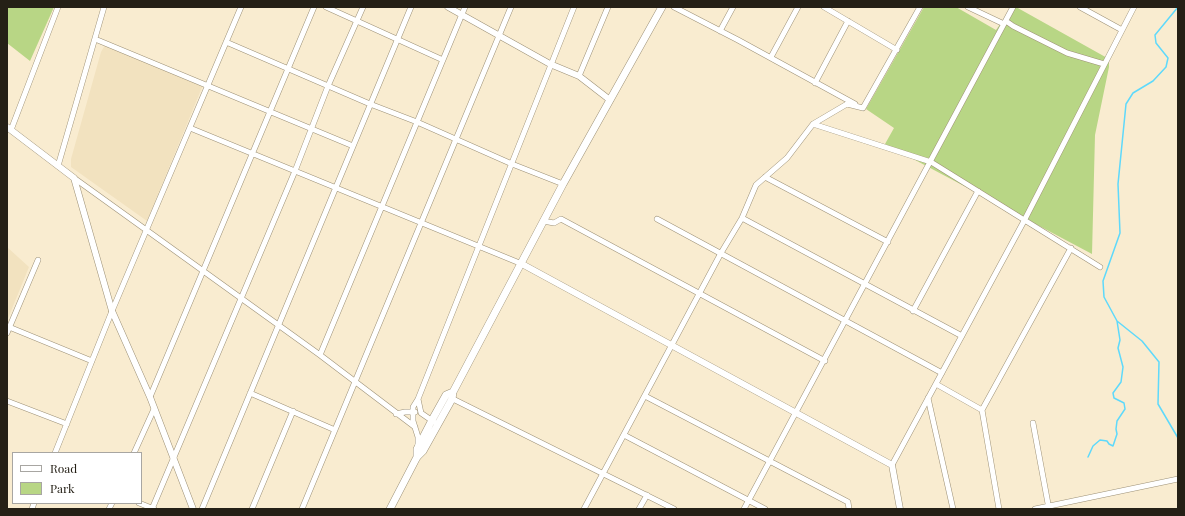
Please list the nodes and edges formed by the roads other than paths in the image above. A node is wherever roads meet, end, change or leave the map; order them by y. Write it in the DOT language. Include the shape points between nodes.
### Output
graph roads {
  1 [pos="58,7"];
  2 [pos="104,7"];
  3 [pos="241,7"];
  4 [pos="314,7"];
  5 [pos="326,7"];
  6 [pos="363,7"];
  7 [pos="411,7"];
  8 [pos="448,7"];
  9 [pos="465,7"];
  10 [pos="511,7"];
  11 [pos="574,7"];
  12 [pos="608,7"];
  13 [pos="662,7"];
  14 [pos="674,7"];
  15 [pos="733,7"];
  16 [pos="798,7"];
  17 [pos="825,7"];
  18 [pos="920,7"];
  19 [pos="968,7"];
  20 [pos="1013,7"];
  21 [pos="1080,7"];
  22 [pos="1134,7"];
  23 [pos="462,15"];
  24 [pos="357,20"];
  25 [pos="848,21"];
  26 [pos="1005,23"];
  27 [pos="1122,30"];
  28 [pos="720,31"];
  29 [pos="499,35"];
  30 [pos="95,39"];
  31 [pos="398,39"];
  32 [pos="226,42"];
  33 [pos="897,50"];
  34 [pos="771,58"];
  35 [pos="443,60"];
  36 [pos="550,64"];
  37 [pos="1104,64"];
  38 [pos="288,68"];
  39 [pos="579,76"];
  40 [pos="815,83"];
  41 [pos="208,86"];
  42 [pos="328,86"];
  43 [pos="610,100"];
  44 [pos="370,104"];
  45 [pos="863,108"];
  46 [pos="270,112"];
  47 [pos="417,122"];
  48 [pos="813,124"];
  49 [pos="190,128"];
  50 [pos="9,129"];
  51 [pos="312,129"];
  52 [pos="456,140"];
  53 [pos="353,146"];
  54 [pos="252,153"];
  55 [pos="931,162"];
  56 [pos="512,164"];
  57 [pos="58,166"];
  58 [pos="295,171"];
  59 [pos="74,178"];
  60 [pos="765,178"];
  61 [pos="563,184"];
  62 [pos="336,188"];
  63 [pos="978,191"];
  64 [pos="381,206"];
  65 [pos="742,218"];
  66 [pos="657,219"];
  67 [pos="543,221"];
  68 [pos="1024,221"];
  69 [pos="421,223"];
  70 [pos="147,229"];
  71 [pos="888,242"];
  72 [pos="479,246"];
  73 [pos="1071,248"];
  74 [pos="721,253"];
  75 [pos="38,260"];
  76 [pos="522,264"];
  77 [pos="1100,267"];
  78 [pos="203,271"];
  79 [pos="864,284"];
  80 [pos="700,293"];
  81 [pos="241,298"];
  82 [pos="112,311"];
  83 [pos="914,311"];
  84 [pos="846,321"];
  85 [pos="279,325"];
  86 [pos="8,330"];
  87 [pos="962,336"];
  88 [pos="671,345"];
  89 [pos="320,355"];
  90 [pos="92,361"];
  91 [pos="825,361"];
  92 [pos="942,373"];
  93 [pos="356,383"];
  94 [pos="936,384"];
  95 [pos="250,393"];
  96 [pos="450,396"];
  97 [pos="645,396"];
  98 [pos="150,397"];
  99 [pos="928,398"];
  100 [pos="418,399"];
  101 [pos="7,401"];
  102 [pos="154,409"];
  103 [pos="411,410"];
  104 [pos="982,410"];
  105 [pos="293,411"];
  106 [pos="396,414"];
  107 [pos="421,414"];
  108 [pos="796,414"];
  109 [pos="435,422"];
  110 [pos="67,424"];
  111 [pos="1033,424"];
  112 [pos="415,427"];
  113 [pos="335,430"];
  114 [pos="624,435"];
  115 [pos="427,436"];
  116 [pos="417,450"];
  117 [pos="55,452"];
  118 [pos="134,452"];
  119 [pos="174,457"];
  120 [pos="417,457"];
  121 [pos="771,461"];
  122 [pos="892,465"];
  123 [pos="604,474"];
  124 [pos="1178,479"];
  125 [pos="646,495"];
  126 [pos="749,500"];
  127 [pos="141,504"];
  128 [pos="1049,508"];
  129 [pos="153,509"];
  130 [pos="193,509"];
  131 [pos="202,509"];
  132 [pos="252,509"];
  133 [pos="302,509"];
  134 [pos="390,509"];
  135 [pos="584,509"];
  136 [pos="639,509"];
  137 [pos="674,509"];
  138 [pos="744,509"];
  139 [pos="765,509"];
  140 [pos="849,509"];
  141 [pos="900,509"];
  142 [pos="953,509"];
  143 [pos="998,509"];
  144 [pos="1035,509"];
  1 -- 50 [label="street"];
  2 -- 30 [label="street"];
  3 -- 32 [label="street"];
  4 -- 38 [label="street"];
  5 -- 24 [label="street"];
  6 -- 24 [label="street"];
  7 -- 31 [label="street"];
  8 -- 23 [label="street"];
  9 -- 23 [label="street"];
  10 -- 29 [label="street"];
  11 -- 36 [label="street"];
  12 -- 39 [label="street"];
  13 -- 43 [label="main road"];
  14 -- 28 [label="street"];
  15 -- 28 [label="street"];
  16 -- 34 [label="street"];
  17 -- 25 [label="street"];
  18 -- 33 [label="street"];
  19 -- 26 [label="street"];
  20 -- 26 [label="street"];
  21 -- 27 [label="street"];
  22 -- 27 [label="street"];
  23 -- 29 [label="street"];
  23 -- 35 [label="street"];
  24 -- 31 [label="street"];
  24 -- 42 [label="street"];
  25 -- 33 [label="street"];
  25 -- 40 [label="street"];
  26 -- 37 [label="street" via="1067,53"];
  26 -- 55 [label="street"];
  27 -- 37 [label="street"];
  28 -- 34 [label="street"];
  29 -- 36 [label="street"];
  29 -- 52 [label="street"];
  30 -- 41 [label="street"];
  30 -- 57 [label="street"];
  31 -- 35 [label="street"];
  31 -- 44 [label="street"];
  32 -- 38 [label="street"];
  32 -- 41 [label="street"];
  33 -- 45 [label="street"];
  34 -- 40 [label="street"];
  35 -- 47 [label="street"];
  36 -- 39 [label="street"];
  36 -- 56 [label="street"];
  37 -- 68 [label="street"];
  38 -- 42 [label="street"];
  38 -- 46 [label="street"];
  39 -- 43 [label="street"];
  40 -- 45 [label="street"];
  41 -- 46 [label="street"];
  41 -- 49 [label="street"];
  42 -- 44 [label="street"];
  42 -- 51 [label="street"];
  43 -- 61 [label="main road"];
  44 -- 47 [label="street"];
  44 -- 53 [label="street"];
  45 -- 48 [label="street" via="847,104"];
  46 -- 51 [label="street"];
  46 -- 54 [label="street"];
  47 -- 52 [label="street"];
  47 -- 64 [label="street"];
  48 -- 55 [label="street"];
  48 -- 60 [label="street" via="787,158"];
  49 -- 54 [label="street"];
  49 -- 70 [label="street"];
  50 -- 57 [label="street"];
  51 -- 53 [label="street"];
  51 -- 58 [label="street"];
  52 -- 56 [label="street"];
  52 -- 69 [label="street"];
  53 -- 62 [label="street"];
  54 -- 58 [label="street"];
  54 -- 78 [label="street"];
  55 -- 63 [label="street"];
  55 -- 71 [label="street"];
  56 -- 61 [label="street"];
  56 -- 72 [label="street"];
  57 -- 59 [label="street"];
  58 -- 62 [label="street"];
  58 -- 81 [label="street"];
  59 -- 70 [label="street"];
  59 -- 82 [label="street"];
  60 -- 65 [label="street" via="756,186"];
  60 -- 71 [label="street"];
  61 -- 67 [label="main road"];
  62 -- 64 [label="street"];
  62 -- 85 [label="street"];
  63 -- 68 [label="street"];
  63 -- 83 [label="street"];
  64 -- 69 [label="street"];
  64 -- 89 [label="street"];
  65 -- 74 [label="street"];
  65 -- 79 [label="street"];
  66 -- 74 [label="street"];
  67 -- 76 [label="main road"];
  67 -- 80 [label="street" via="554,222 561,218"];
  68 -- 73 [label="street"];
  68 -- 87 [label="street"];
  69 -- 72 [label="street"];
  69 -- 93 [label="street"];
  70 -- 78 [label="street"];
  70 -- 82 [label="street"];
  71 -- 79 [label="street"];
  72 -- 76 [label="street"];
  72 -- 100 [label="street"];
  73 -- 77 [label="street"];
  73 -- 104 [label="street"];
  74 -- 80 [label="street"];
  74 -- 84 [label="street"];
  75 -- 86 [label="street"];
  76 -- 88 [label="street"];
  76 -- 96 [label="main road"];
  78 -- 81 [label="street"];
  78 -- 98 [label="street"];
  79 -- 83 [label="street"];
  79 -- 84 [label="street"];
  80 -- 88 [label="street"];
  80 -- 91 [label="street"];
  81 -- 85 [label="street"];
  81 -- 119 [label="street"];
  82 -- 90 [label="street"];
  82 -- 98 [label="street"];
  83 -- 87 [label="street"];
  84 -- 91 [label="street"];
  84 -- 92 [label="street"];
  85 -- 89 [label="street"];
  85 -- 95 [label="street"];
  86 -- 90 [label="street"];
  87 -- 92 [label="street"];
  88 -- 97 [label="street"];
  88 -- 108 [label="street"];
  89 -- 93 [label="street"];
  90 -- 110 [label="street"];
  91 -- 108 [label="street"];
  92 -- 94 [label="street"];
  93 -- 106 [label="street"];
  93 -- 113 [label="street"];
  94 -- 99 [label="street"];
  94 -- 104 [label="street"];
  95 -- 105 [label="street"];
  95 -- 131 [label="street"];
  96 -- 109 [label="main road"];
  96 -- 123 [label="street"];
  97 -- 114 [label="street"];
  97 -- 121 [label="street"];
  98 -- 102 [label="street"];
  99 -- 122 [label="street"];
  99 -- 142 [label="street"];
  100 -- 103 [label="street"];
  100 -- 107 [label="street"];
  101 -- 110 [label="street"];
  102 -- 118 [label="street"];
  102 -- 119 [label="street"];
  103 -- 106 [label="street"];
  103 -- 107 [label="street"];
  103 -- 112 [label="street"];
  104 -- 143 [label="street"];
  105 -- 113 [label="street"];
  105 -- 132 [label="street"];
  106 -- 112 [label="street"];
  107 -- 109 [label="street"];
  108 -- 121 [label="street"];
  108 -- 122 [label="street"];
  109 -- 115 [label="main road"];
  110 -- 117 [label="street"];
  111 -- 128 [label="street"];
  112 -- 115 [label="street"];
  112 -- 116 [label="street" via="418,437"];
  113 -- 133 [label="street"];
  114 -- 123 [label="street"];
  114 -- 126 [label="street"];
  115 -- 116 [label="main road"];
  115 -- 120 [label="main road" via="423,452"];
  116 -- 120 [label="main road"];
  119 -- 129 [label="street"];
  119 -- 130 [label="street"];
  120 -- 134 [label="main road"];
  121 -- 126 [label="street"];
  121 -- 140 [label="street" via="848,502"];
  122 -- 141 [label="street"];
  123 -- 125 [label="street"];
  123 -- 135 [label="street"];
  124 -- 128 [label="street"];
  125 -- 136 [label="street"];
  125 -- 137 [label="street"];
  126 -- 138 [label="street"];
  126 -- 139 [label="street"];
  127 -- 129 [label="street"];
  128 -- 144 [label="street"];
}
